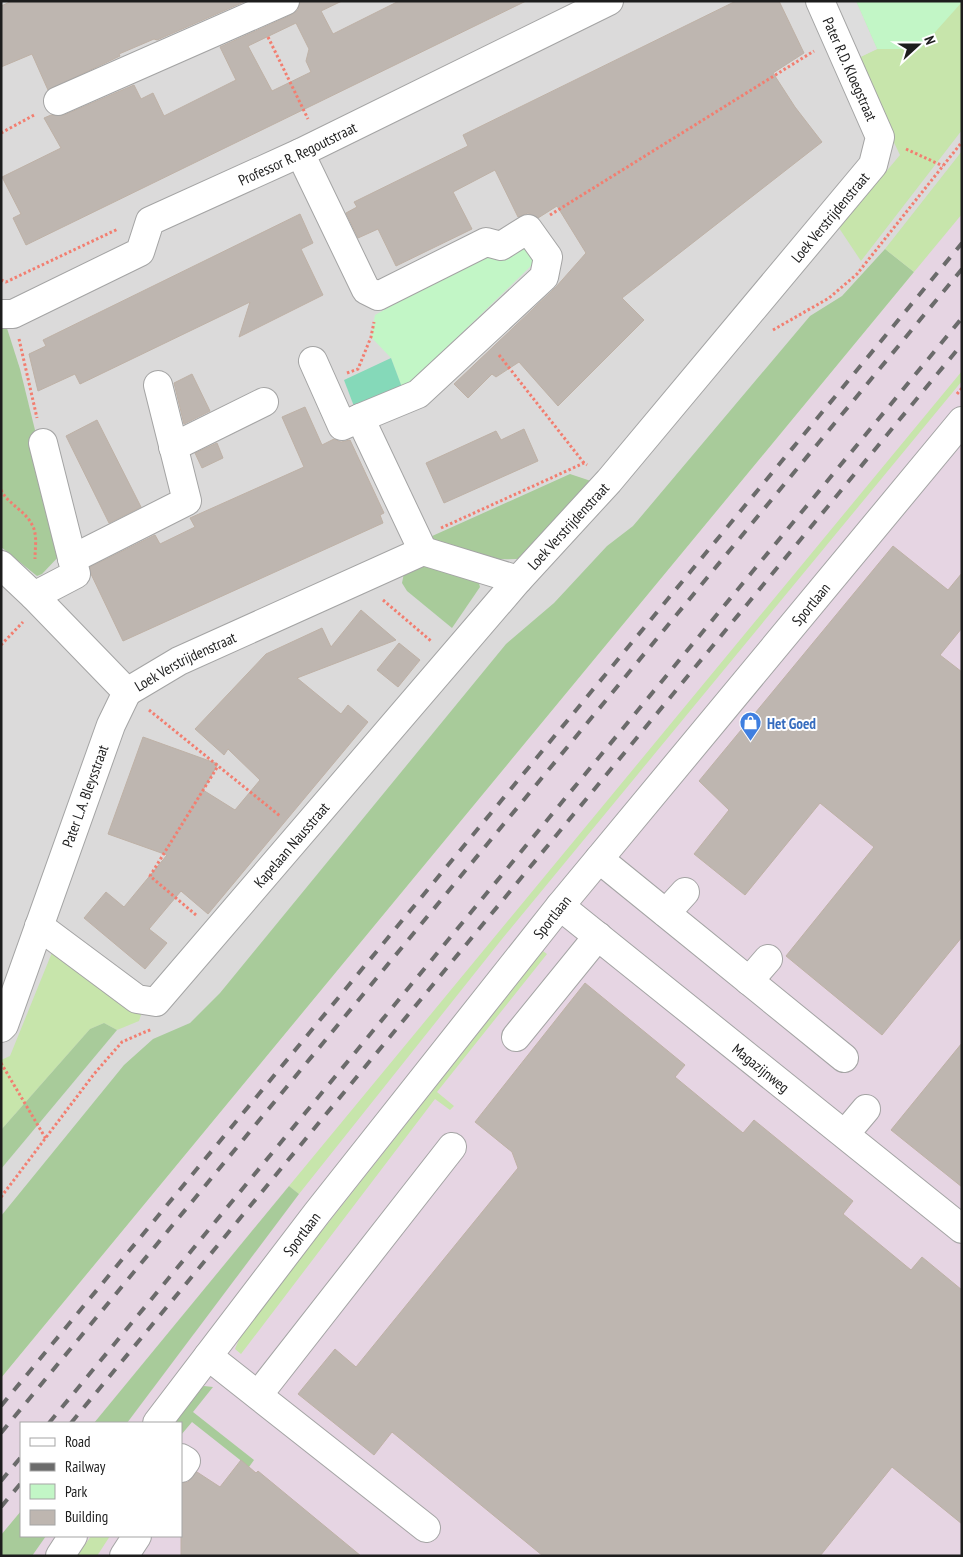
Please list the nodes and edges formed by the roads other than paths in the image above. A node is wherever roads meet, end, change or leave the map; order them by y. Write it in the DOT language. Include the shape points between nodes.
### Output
graph roads {
  1 [pos="286,1"];
  2 [pos="609,1"];
  3 [pos="820,1"];
  4 [pos="58,101"];
  5 [pos="880,136"];
  6 [pos="310,148"];
  7 [pos="7,314"];
  8 [pos="318,373"];
  9 [pos="158,385"];
  10 [pos="264,402"];
  11 [pos="360,418"];
  12 [pos="958,432"];
  13 [pos="43,443"];
  14 [pos="173,447"];
  15 [pos="420,545"];
  16 [pos="72,559"];
  17 [pos="1,565"];
  18 [pos="518,580"];
  19 [pos="44,590"];
  20 [pos="127,692"];
  21 [pos="600,859"];
  22 [pos="685,892"];
  23 [pos="560,906"];
  24 [pos="666,913"];
  25 [pos="39,926"];
  26 [pos="598,936"];
  27 [pos="768,959"];
  28 [pos="749,982"];
  29 [pos="1,1028"];
  30 [pos="516,1036"];
  31 [pos="844,1058"];
  32 [pos="866,1109"];
  33 [pos="845,1134"];
  34 [pos="452,1147"];
  35 [pos="962,1229"];
  36 [pos="208,1356"];
  37 [pos="258,1395"];
  38 [pos="158,1422"];
  39 [pos="426,1528"];
  40 [pos="72,1537"];
  41 [pos="136,1537"];
  42 [pos="60,1556"];
  43 [pos="124,1556"];
  1 -- 4 [label="street"];
  2 -- 6 [label="street, Professor R. Regoutstraat"];
  3 -- 5 [label="street, Pater R.D. Kloegstraat"];
  5 -- 18 [label="street, Loek Verstrijdenstraat" via="872,165 609,481"];
  6 -- 7 [label="street, Professor R. Regoutstraat" via="150,221 140,252"];
  6 -- 11 [label="street" via="366,290 378,296 486,242 500,246 528,229 548,257 544,277 418,394"];
  8 -- 11 [label="street" via="342,426"];
  9 -- 14 [label="street"];
  10 -- 14 [label="street"];
  11 -- 15 [label="street"];
  12 -- 21 [label="street, Sportlaan"];
  13 -- 16 [label="street"];
  14 -- 16 [label="street" via="187,501"];
  15 -- 18 [label="street, Loek Verstrijdenstraat"];
  15 -- 20 [label="street, Loek Verstrijdenstraat" via="359,580 179,661"];
  16 -- 19 [label="street" via="76,574"];
  17 -- 19 [label="street"];
  18 -- 25 [label="street, Kapelaan Nausstraat" via="156,1002 137,999"];
  19 -- 20 [label="street"];
  20 -- 25 [label="street, Pater L.A. Bleysstraat" via="111,725"];
  21 -- 23 [label="street, Sportlaan"];
  21 -- 24 [label="street"];
  22 -- 24 [label="street"];
  23 -- 26 [label="street, Magazijnweg"];
  23 -- 36 [label="street, Sportlaan" via="316,1213"];
  24 -- 28 [label="street"];
  25 -- 29 [label="street, Pater L.A. Bleysstraat"];
  26 -- 30 [label="street"];
  26 -- 33 [label="street, Magazijnweg"];
  27 -- 28 [label="street"];
  28 -- 31 [label="street"];
  32 -- 33 [label="street"];
  33 -- 35 [label="street, Magazijnweg"];
  34 -- 37 [label="street"];
  36 -- 37 [label="street"];
  36 -- 38 [label="street, Sportlaan"];
  37 -- 39 [label="street"];
  40 -- 42 [label="street"];
  41 -- 43 [label="street"];
}
